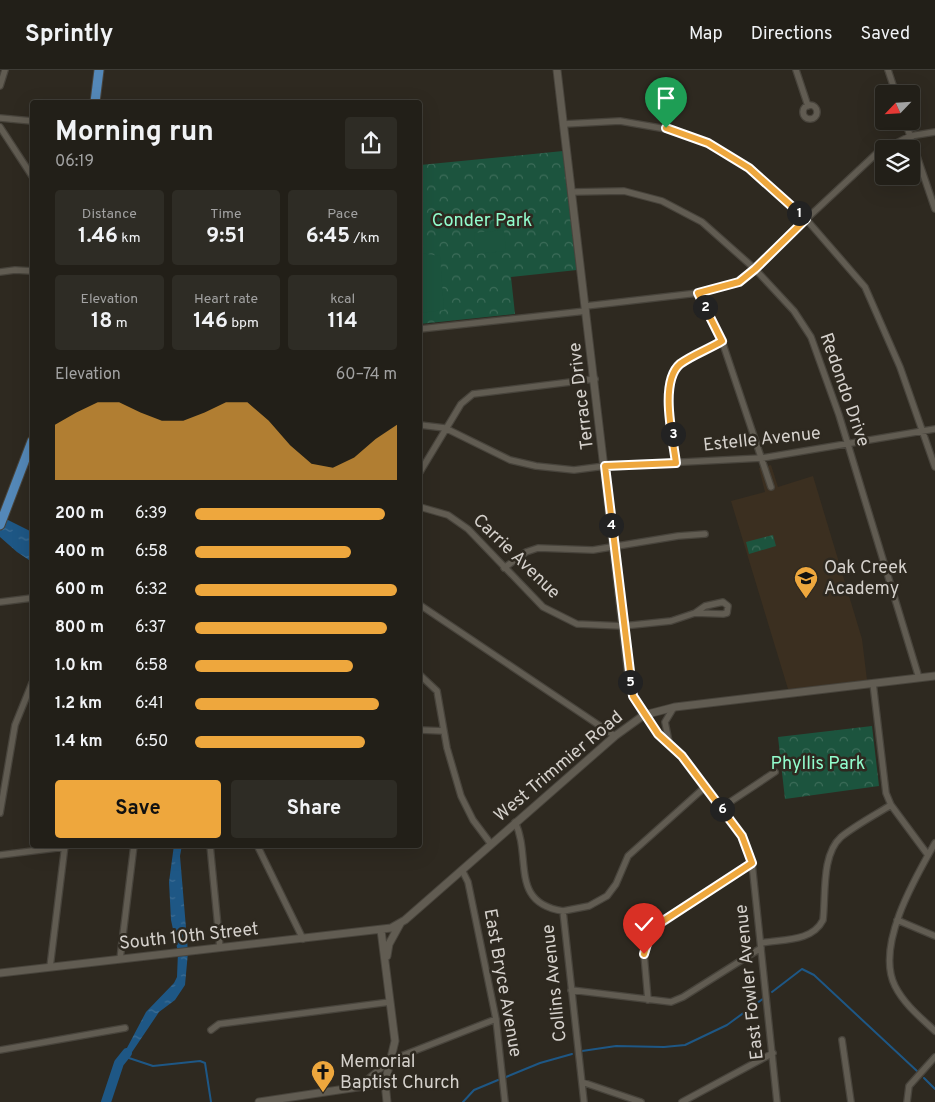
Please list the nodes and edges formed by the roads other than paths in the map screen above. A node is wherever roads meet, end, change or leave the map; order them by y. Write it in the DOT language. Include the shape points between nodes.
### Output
graph roads {
  1 [pos="5,70"];
  2 [pos="98,70"];
  3 [pos="557,70"];
  4 [pos="796,70"];
  5 [pos="888,70"];
  6 [pos="893,85"];
  7 [pos="0,86"];
  8 [pos="95,100"];
  9 [pos="808,106"];
  10 [pos="0,118"];
  11 [pos="30,121"];
  12 [pos="564,124"];
  13 [pos="0,127"];
  14 [pos="908,130"];
  15 [pos="935,132"];
  16 [pos="910,136"];
  17 [pos="902,140"];
  18 [pos="875,155"];
  19 [pos="30,173"];
  20 [pos="572,192"];
  21 [pos="935,210"];
  22 [pos="806,219"];
  23 [pos="755,269"];
  24 [pos="30,271"];
  25 [pos="0,272"];
  26 [pos="698,293"];
  27 [pos="586,309"];
  28 [pos="422,329"];
  29 [pos="722,341"];
  30 [pos="595,379"];
  31 [pos="422,425"];
  32 [pos="445,428"];
  33 [pos="935,429"];
  34 [pos="923,431"];
  35 [pos="848,445"];
  36 [pos="30,446"];
  37 [pos="762,458"];
  38 [pos="676,463"];
  39 [pos="605,466"];
  40 [pos="935,467"];
  41 [pos="422,468"];
  42 [pos="771,487"];
  43 [pos="422,508"];
  44 [pos="0,526"];
  45 [pos="704,534"];
  46 [pos="614,548"];
  47 [pos="504,568"];
  48 [pos="30,598"];
  49 [pos="0,602"];
  50 [pos="422,607"];
  51 [pos="694,613"];
  52 [pos="623,626"];
  53 [pos="935,676"];
  54 [pos="422,677"];
  55 [pos="919,678"];
  56 [pos="873,683"];
  57 [pos="30,688"];
  58 [pos="675,707"];
  59 [pos="644,715"];
  60 [pos="422,730"];
  61 [pos="444,731"];
  62 [pos="614,736"];
  63 [pos="669,742"];
  64 [pos="775,772"];
  65 [pos="705,787"];
  66 [pos="891,805"];
  67 [pos="721,808"];
  68 [pos="0,813"];
  69 [pos="516,822"];
  70 [pos="935,843"];
  71 [pos="491,844"];
  72 [pos="51,848"];
  73 [pos="65,848"];
  74 [pos="134,848"];
  75 [pos="210,848"];
  76 [pos="258,848"];
  77 [pos="0,855"];
  78 [pos="928,855"];
  79 [pos="752,863"];
  80 [pos="462,870"];
  81 [pos="562,911"];
  82 [pos="897,920"];
  83 [pos="401,923"];
  84 [pos="381,930"];
  85 [pos="935,936"];
  86 [pos="303,939"];
  87 [pos="761,945"];
  88 [pos="220,948"];
  89 [pos="120,959"];
  90 [pos="386,966"];
  91 [pos="50,967"];
  92 [pos="0,973"];
  93 [pos="571,990"];
  94 [pos="648,1000"];
  95 [pos="390,1002"];
  96 [pos="496,1019"];
  97 [pos="125,1028"];
  98 [pos="211,1030"];
  99 [pos="935,1032"];
  100 [pos="842,1040"];
  101 [pos="0,1050"];
  102 [pos="773,1053"];
  103 [pos="935,1057"];
  104 [pos="391,1060"];
  105 [pos="582,1082"];
  106 [pos="385,1083"];
  107 [pos="358,1087"];
  108 [pos="300,1099"];
  109 [pos="259,1102"];
  110 [pos="387,1102"];
  111 [pos="505,1102"];
  112 [pos="584,1102"];
  113 [pos="641,1102"];
  114 [pos="682,1102"];
  115 [pos="777,1102"];
  116 [pos="851,1102"];
  117 [pos="907,1102"];
  1 -- 7 [label="street"];
  2 -- 8 [label="main road"];
  3 -- 12 [label="street, Terrace Drive"];
  4 -- 9 [label="street"];
  5 -- 6 [label="street"];
  10 -- 11 [label="street"];
  12 -- 20 [label="street, Terrace Drive"];
  12 -- 22 [label="street" via="620,121 666,128 708,143 749,168"];
  13 -- 19 [label="street"];
  14 -- 16 [label="street"];
  15 -- 16 [label="street"];
  16 -- 17 [label="street"];
  16 -- 21 [label="street"];
  18 -- 22 [label="street"];
  20 -- 23 [label="street, Redondo Drive" via="624,191 662,201 702,222"];
  20 -- 27 [label="street, Terrace Drive"];
  22 -- 23 [label="street"];
  22 -- 34 [label="street" via="865,287 900,367"];
  23 -- 26 [label="street" via="739,282"];
  23 -- 35 [label="street, Redondo Drive" via="794,311 811,337"];
  24 -- 25 [label="street"];
  26 -- 27 [label="street"];
  26 -- 29 [label="street"];
  27 -- 28 [label="street"];
  27 -- 30 [label="street, Terrace Drive"];
  29 -- 37 [label="street"];
  29 -- 38 [label="street" via="680,365 671,379 668,396"];
  30 -- 32 [label="street" via="473,394 461,404"];
  30 -- 39 [label="street, Terrace Drive"];
  31 -- 32 [label="street, Estelle Avenue"];
  32 -- 39 [label="street, Estelle Avenue" via="510,460 574,470"];
  32 -- 41 [label="street"];
  33 -- 34 [label="street, Estelle Avenue"];
  34 -- 35 [label="street, Estelle Avenue"];
  34 -- 40 [label="street"];
  35 -- 37 [label="street, Estelle Avenue"];
  35 -- 55 [label="street, Redondo Drive"];
  36 -- 44 [label="main road"];
  37 -- 38 [label="street, Estelle Avenue"];
  37 -- 42 [label="street"];
  38 -- 39 [label="street, Estelle Avenue"];
  39 -- 46 [label="street, Terrace Drive"];
  43 -- 47 [label="street, Carrie Avenue" via="448,515 468,529"];
  45 -- 46 [label="street"];
  46 -- 47 [label="street" via="575,551 531,549"];
  46 -- 52 [label="street, Terrace Drive"];
  47 -- 52 [label="street, Carrie Avenue" via="534,599 554,614 588,626"];
  48 -- 49 [label="street"];
  50 -- 62 [label="street"];
  51 -- 51 [label="street" via="712,603 723,602 728,606 727,613 723,614"];
  51 -- 52 [label="street, Carrie Avenue" via="671,621"];
  52 -- 59 [label="street, Terrace Drive" via="630,688"];
  53 -- 55 [label="street, West Trimmier Road"];
  54 -- 61 [label="street" via="437,691"];
  55 -- 56 [label="street, West Trimmier Road"];
  56 -- 58 [label="street, West Trimmier Road"];
  56 -- 66 [label="street" via="886,793"];
  57 -- 68 [label="street" via="15,725"];
  58 -- 59 [label="street, West Trimmier Road"];
  58 -- 63 [label="street" via="665,722"];
  59 -- 62 [label="street, West Trimmier Road"];
  59 -- 63 [label="street, East Fowler Avenue" via="658,734"];
  60 -- 61 [label="street"];
  61 -- 71 [label="street" via="462,797 473,820"];
  62 -- 69 [label="street, West Trimmier Road"];
  63 -- 65 [label="street, East Fowler Avenue"];
  64 -- 67 [label="street"];
  65 -- 67 [label="street, East Fowler Avenue"];
  65 -- 81 [label="street" via="632,852 607,896 589,906"];
  66 -- 78 [label="street"];
  66 -- 87 [label="street" via="834,846 820,927 808,936"];
  67 -- 79 [label="street, East Fowler Avenue" via="742,836"];
  69 -- 71 [label="street, West Trimmier Road"];
  69 -- 81 [label="street, Collins Avenue" via="529,892 538,902"];
  70 -- 78 [label="street"];
  71 -- 80 [label="street, West Trimmier Road"];
  72 -- 77 [label="street"];
  73 -- 91 [label="street"];
  74 -- 89 [label="street"];
  75 -- 88 [label="street"];
  76 -- 86 [label="street"];
  78 -- 82 [label="street"];
  79 -- 87 [label="street, East Fowler Avenue"];
  79 -- 94 [label="street" via="654,929 644,954"];
  80 -- 83 [label="street, West Trimmier Road"];
  80 -- 96 [label="street, East Bryce Avenue" via="468,882"];
  81 -- 93 [label="street, Collins Avenue"];
  82 -- 85 [label="street"];
  82 -- 99 [label="street" via="890,944 891,976 909,1006"];
  83 -- 84 [label="street, West Trimmier Road"];
  83 -- 90 [label="street" via="389,944"];
  84 -- 86 [label="street, South 10th Street"];
  84 -- 90 [label="street"];
  86 -- 88 [label="street, South 10th Street"];
  87 -- 94 [label="street" via="683,998 671,1002"];
  87 -- 102 [label="street, East Fowler Avenue"];
  88 -- 89 [label="street, South 10th Street"];
  89 -- 91 [label="street, South 10th Street"];
  90 -- 95 [label="street"];
  91 -- 92 [label="street, South 10th Street"];
  93 -- 94 [label="street"];
  93 -- 105 [label="street, Collins Avenue"];
  95 -- 98 [label="street" via="219,1024"];
  95 -- 104 [label="street" via="394,1041"];
  96 -- 104 [label="street"];
  96 -- 111 [label="street, East Bryce Avenue"];
  97 -- 101 [label="street"];
  100 -- 116 [label="street"];
  102 -- 114 [label="street"];
  102 -- 115 [label="street, East Fowler Avenue"];
  103 -- 117 [label="street" via="909,1086"];
  104 -- 106 [label="street"];
  104 -- 107 [label="street"];
  105 -- 112 [label="street, Collins Avenue"];
  105 -- 113 [label="street"];
  106 -- 107 [label="street"];
  106 -- 110 [label="street"];
  107 -- 108 [label="street"];
  108 -- 109 [label="street"];
}
